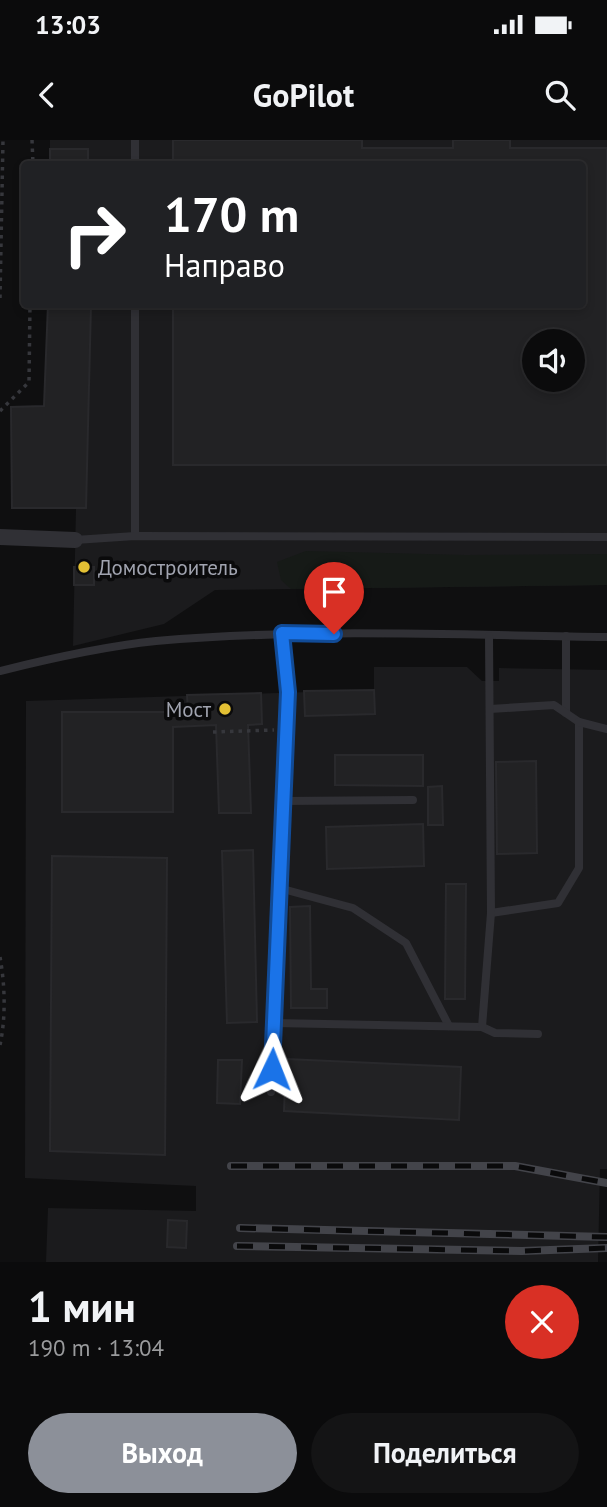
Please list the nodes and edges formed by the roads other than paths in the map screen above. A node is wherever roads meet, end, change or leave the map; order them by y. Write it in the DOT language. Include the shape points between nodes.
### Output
graph roads {
  1 [pos="135,140"];
  2 [pos="135,161"];
  3 [pos="135,308"];
  4 [pos="135,536"];
  5 [pos="0,537"];
  6 [pos="607,537"];
  7 [pos="75,540"];
  8 [pos="282,633"];
  9 [pos="489,636"];
  10 [pos="566,636"];
  11 [pos="607,637"];
  12 [pos="0,671"];
  13 [pos="490,709"];
  14 [pos="566,713"];
  15 [pos="579,722"];
  16 [pos="607,729"];
  17 [pos="413,800"];
  18 [pos="283,801"];
  19 [pos="279,888"];
  20 [pos="491,913"];
  21 [pos="274,1023"];
  22 [pos="449,1026"];
  23 [pos="482,1027"];
  24 [pos="538,1034"];
  25 [pos="271,1092"];
  1 -- 2 [label="lane"];
  3 -- 4 [label="lane"];
  4 -- 6 [label="lane"];
  4 -- 7 [label="lane"];
  5 -- 7 [label="street"];
  8 -- 9 [label="lane"];
  8 -- 12 [label="lane" via="154,642"];
  8 -- 18 [label="lane" via="288,692"];
  9 -- 10 [label="lane"];
  9 -- 13 [label="lane"];
  10 -- 11 [label="lane"];
  10 -- 14 [label="lane"];
  13 -- 14 [label="lane" via="554,705"];
  13 -- 20 [label="lane"];
  14 -- 15 [label="lane"];
  15 -- 16 [label="lane"];
  15 -- 20 [label="lane" via="579,868 558,903"];
  17 -- 18 [label="lane"];
  18 -- 19 [label="lane"];
  19 -- 21 [label="lane"];
  19 -- 22 [label="lane" via="353,908 405,943"];
  20 -- 23 [label="lane"];
  21 -- 22 [label="lane"];
  21 -- 25 [label="lane"];
  22 -- 23 [label="lane"];
  23 -- 24 [label="lane" via="495,1033"];
}
